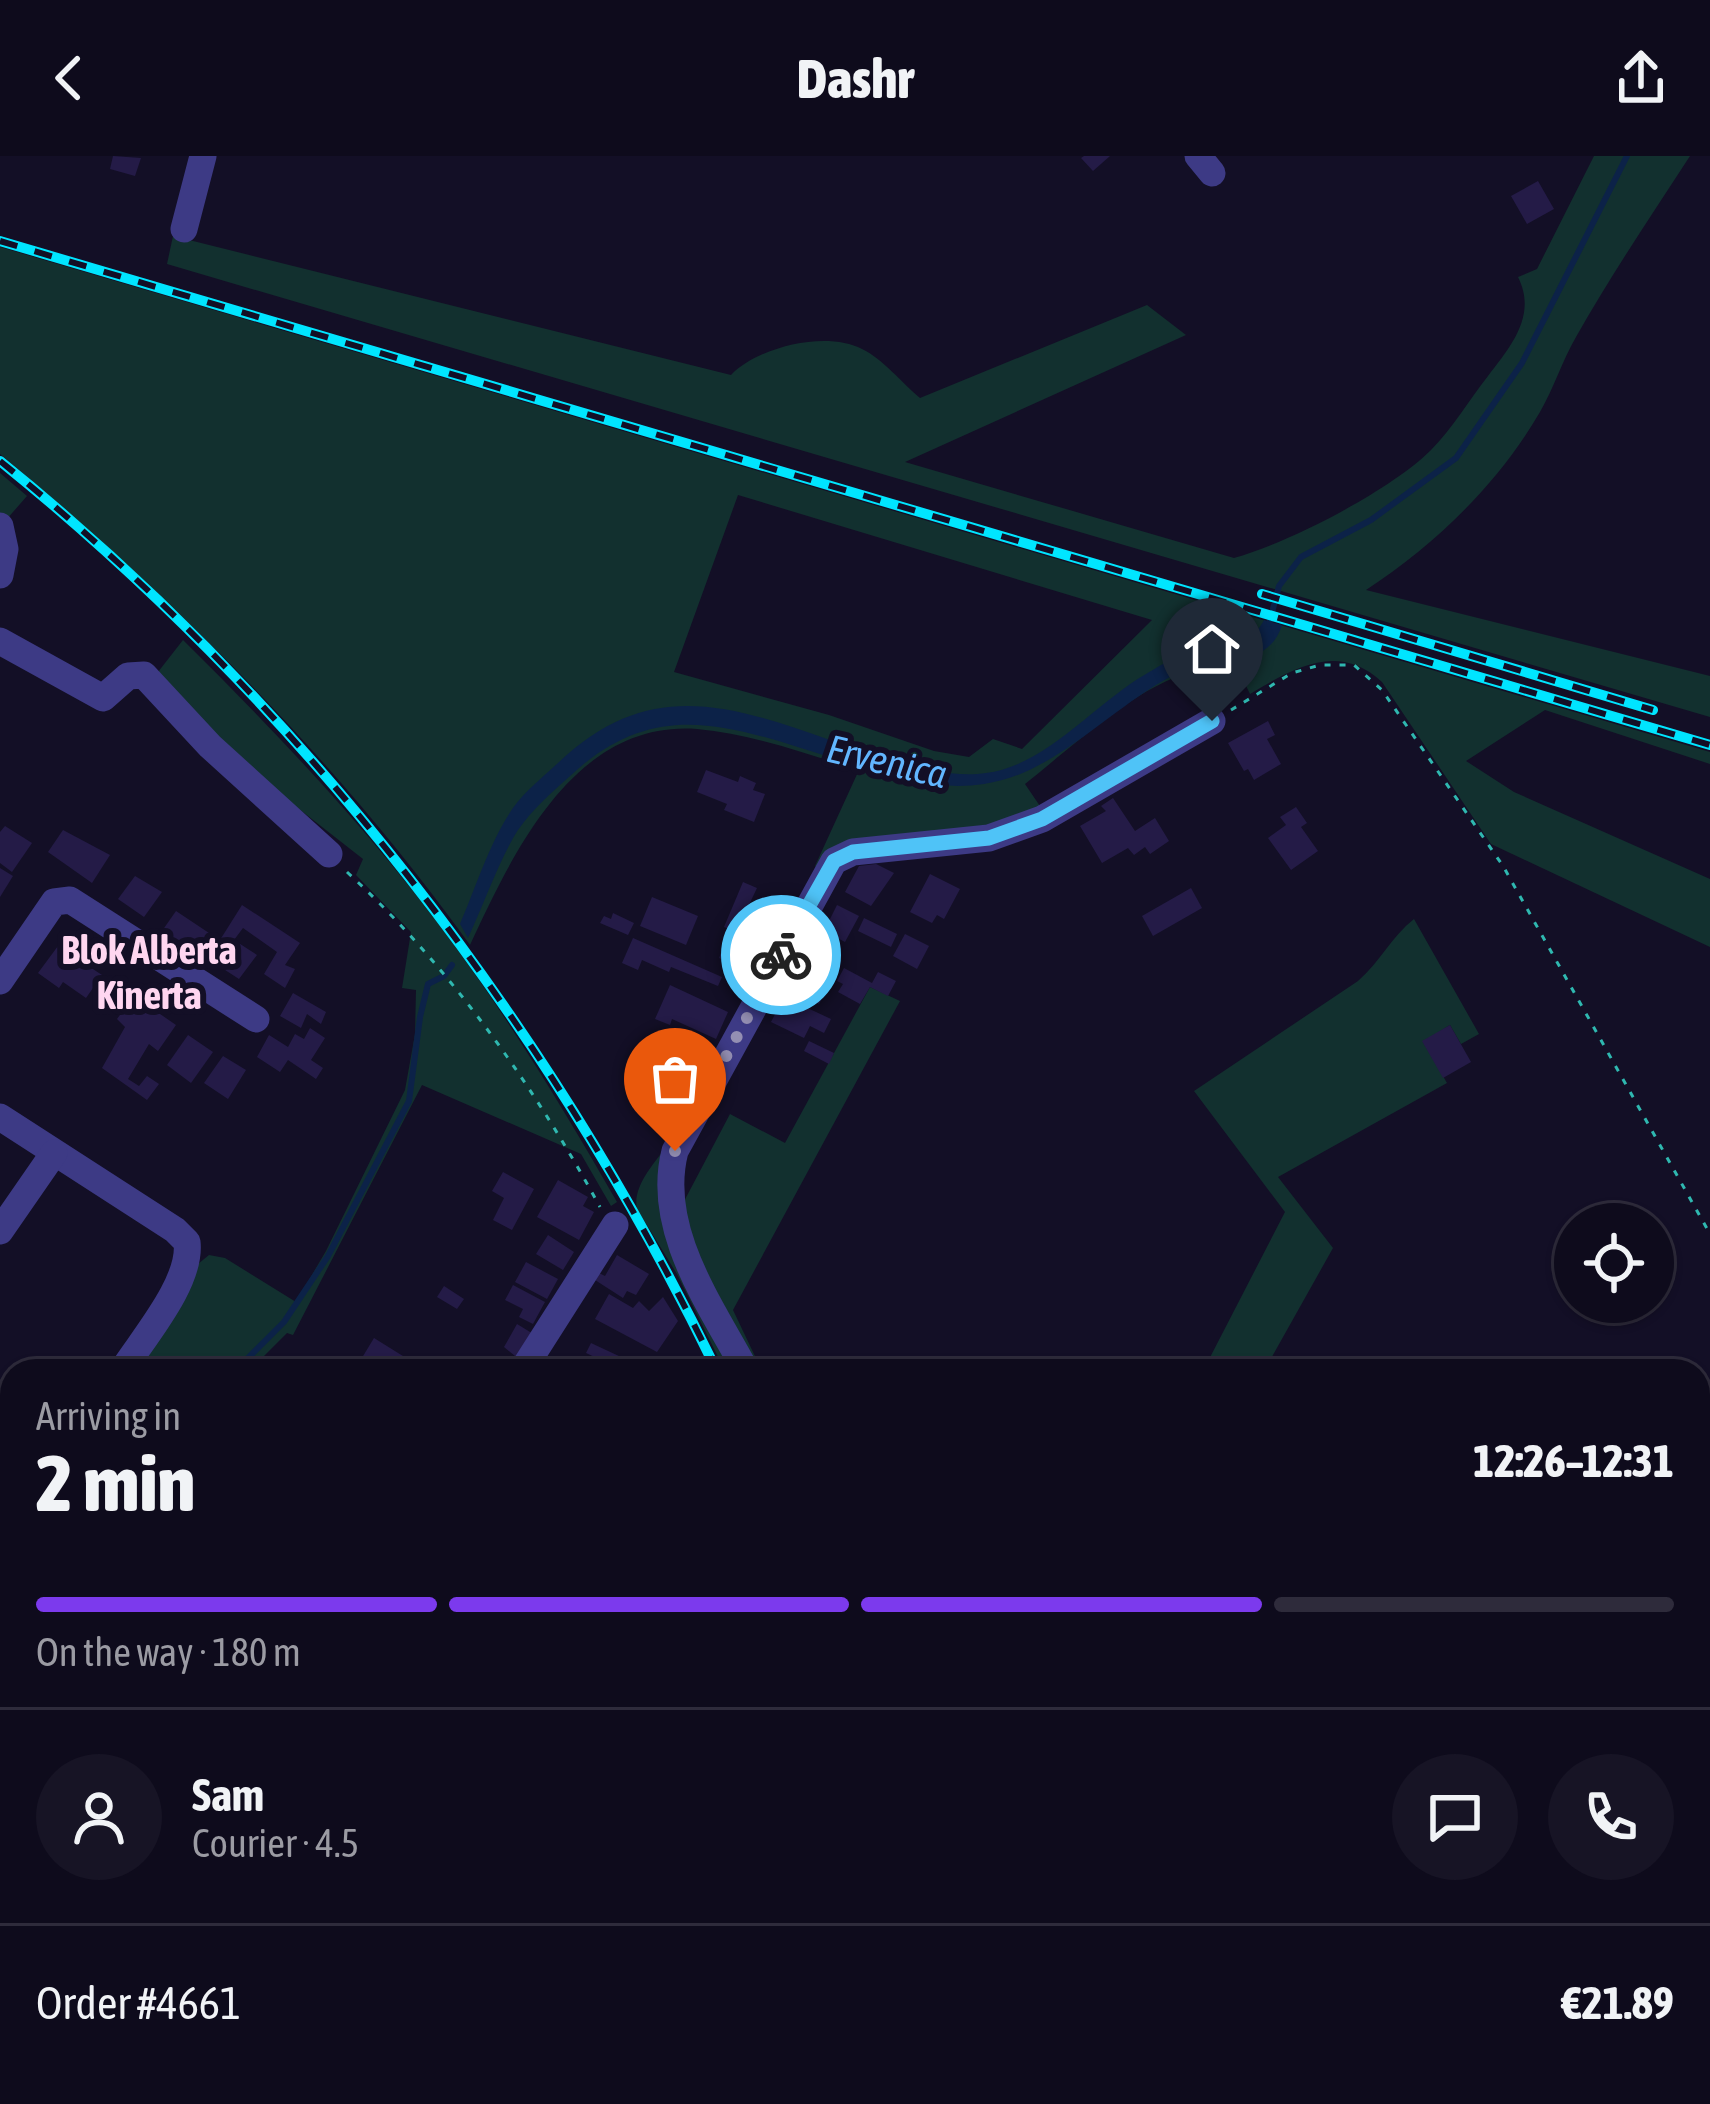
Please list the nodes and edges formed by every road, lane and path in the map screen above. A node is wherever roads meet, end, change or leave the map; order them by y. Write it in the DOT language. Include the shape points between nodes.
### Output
graph roads {
  1 [pos="203,156"];
  2 [pos="184,229"];
  3 [pos="1,527"];
  4 [pos="0,575"];
  5 [pos="0,641"];
  6 [pos="1212,721"];
  7 [pos="329,854"];
  8 [pos="0,981"];
  9 [pos="256,1019"];
  10 [pos="0,1117"];
  11 [pos="54,1153"];
  12 [pos="614,1227"];
  13 [pos="0,1231"];
  14 [pos="1710,1234"];
  15 [pos="129,1359"];
  16 [pos="530,1359"];
  17 [pos="740,1359"];
  1 -- 2 [label="street"];
  3 -- 4 [label="street"];
  5 -- 7 [label="street" via="103,698 128,676 144,675"];
  6 -- 14 [label="path" via="1292,674 1336,663 1366,672 1503,866"];
  6 -- 17 [label="street" via="1042,819 989,838 853,852 834,861 675,1151 668,1181 679,1240"];
  7 -- 12 [label="path" via="414,936 529,1085"];
  8 -- 9 [label="street" via="54,902 70,899"];
  10 -- 11 [label="street"];
  11 -- 13 [label="street"];
  11 -- 15 [label="street" via="187,1242 184,1271"];
  12 -- 16 [label="street"];
}
